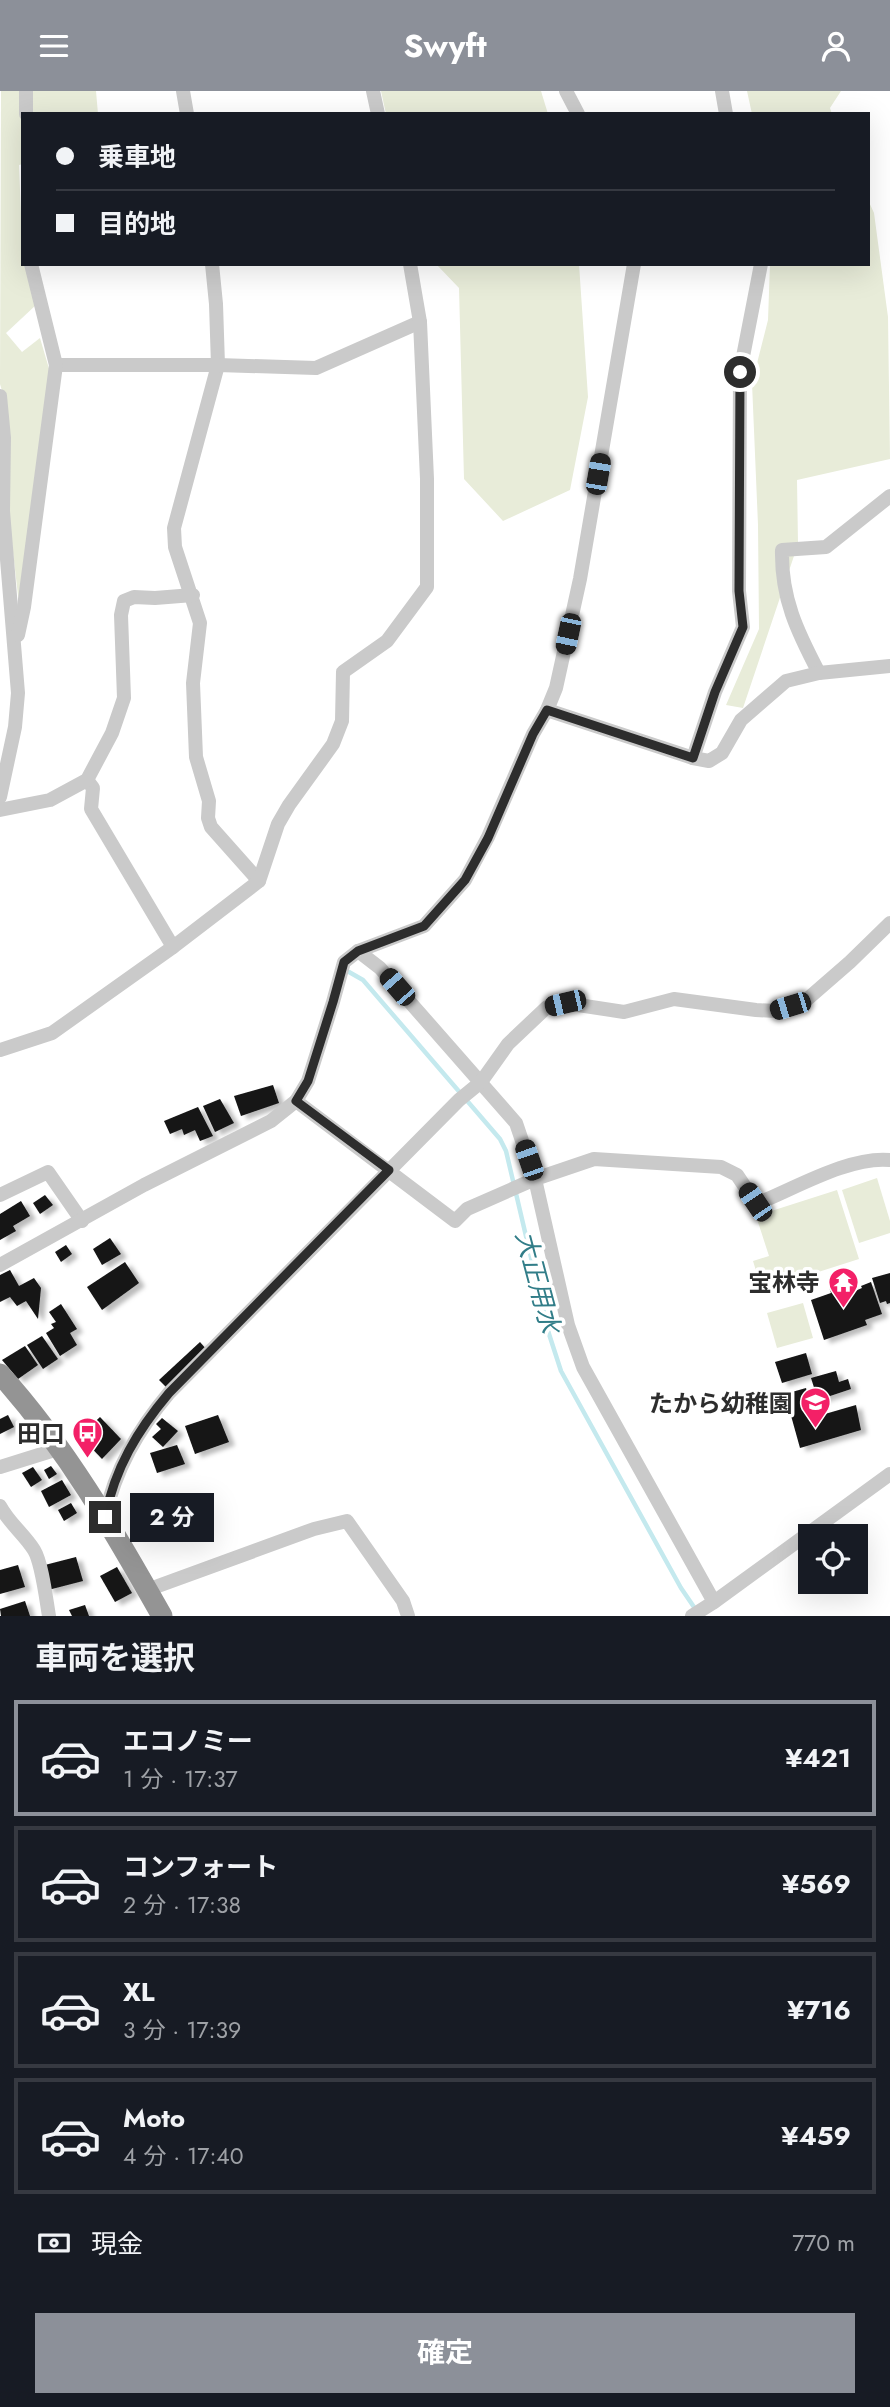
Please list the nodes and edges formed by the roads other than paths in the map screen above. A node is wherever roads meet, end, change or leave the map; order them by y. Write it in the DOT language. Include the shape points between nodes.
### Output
graph roads {
  1 [pos="26,91"];
  2 [pos="184,91"];
  3 [pos="373,91"];
  4 [pos="566,91"];
  5 [pos="722,91"];
  6 [pos="26,112"];
  7 [pos="187,112"];
  8 [pos="378,112"];
  9 [pos="577,112"];
  10 [pos="726,112"];
  11 [pos="32,266"];
  12 [pos="212,266"];
  13 [pos="411,266"];
  14 [pos="634,266"];
  15 [pos="761,266"];
  16 [pos="420,322"];
  17 [pos="56,365"];
  18 [pos="218,365"];
  19 [pos="0,396"];
  20 [pos="890,496"];
  21 [pos="2,510"];
  22 [pos="192,595"];
  23 [pos="14,652"];
  24 [pos="890,666"];
  25 [pos="819,673"];
  26 [pos="547,710"];
  27 [pos="693,758"];
  28 [pos="87,780"];
  29 [pos="0,797"];
  30 [pos="0,810"];
  31 [pos="259,881"];
  32 [pos="890,923"];
  33 [pos="173,947"];
  34 [pos="358,951"];
  35 [pos="0,1050"];
  36 [pos="477,1085"];
  37 [pos="296,1101"];
  38 [pos="890,1160"];
  39 [pos="389,1170"];
  40 [pos="523,1184"];
  41 [pos="0,1195"];
  42 [pos="82,1221"];
  43 [pos="0,1265"];
  44 [pos="0,1374"];
  45 [pos="61,1448"];
  46 [pos="0,1467"];
  47 [pos="890,1474"];
  48 [pos="0,1506"];
  49 [pos="105,1517"];
  50 [pos="147,1590"];
  51 [pos="715,1602"];
  52 [pos="49,1616"];
  53 [pos="162,1616"];
  54 [pos="408,1616"];
  55 [pos="692,1616"];
  1 -- 6 [label="street"];
  2 -- 7 [label="street"];
  3 -- 8 [label="street"];
  4 -- 9 [label="street"];
  5 -- 10 [label="street"];
  11 -- 17 [label="street"];
  12 -- 18 [label="street"];
  13 -- 16 [label="street"];
  14 -- 26 [label="street" via="580,579"];
  15 -- 27 [label="street" via="740,372 739,591 743,627"];
  16 -- 18 [label="street" via="316,368"];
  16 -- 31 [label="street" via="427,587 387,641 343,672 342,721 333,744 278,824"];
  17 -- 18 [label="street"];
  17 -- 23 [label="street"];
  18 -- 22 [label="street" via="174,528 175,547"];
  19 -- 21 [label="street"];
  20 -- 25 [label="street" via="826,547 782,549 787,603"];
  21 -- 23 [label="street"];
  22 -- 28 [label="street" via="124,601 124,698"];
  22 -- 31 [label="street" via="200,623 193,683 196,757 209,801 208,818"];
  23 -- 29 [label="street" via="15,727"];
  24 -- 25 [label="street"];
  25 -- 27 [label="street" via="786,681 741,720 722,753 709,761"];
  26 -- 27 [label="street"];
  26 -- 34 [label="street" via="465,880 424,926"];
  28 -- 30 [label="street" via="50,800"];
  28 -- 33 [label="street" via="93,788 91,809"];
  31 -- 33 [label="street"];
  32 -- 36 [label="street" via="804,1002 776,1011 674,999 624,1012 565,1003 547,1007 509,1044"];
  33 -- 35 [label="street" via="52,1033"];
  34 -- 36 [label="street" via="380,968"];
  34 -- 37 [label="street" via="344,962 308,1081"];
  36 -- 39 [label="street"];
  36 -- 40 [label="street" via="516,1123"];
  37 -- 39 [label="street"];
  37 -- 42 [label="street" via="271,1121"];
  38 -- 40 [label="street" via="857,1162 755,1202 737,1175 721,1167 594,1159"];
  39 -- 40 [label="street" via="455,1221 467,1209"];
  39 -- 49 [label="street" via="145,1421 110,1494"];
  40 -- 51 [label="street" via="583,1367"];
  41 -- 42 [label="street" via="48,1172"];
  42 -- 43 [label="street"];
  44 -- 45 [label="highway"];
  45 -- 46 [label="street"];
  45 -- 49 [label="highway"];
  47 -- 51 [label="street"];
  48 -- 52 [label="street" via="36,1554"];
  49 -- 50 [label="highway"];
  50 -- 53 [label="highway"];
  50 -- 54 [label="street" via="347,1521 403,1601"];
  51 -- 55 [label="street"];
}
